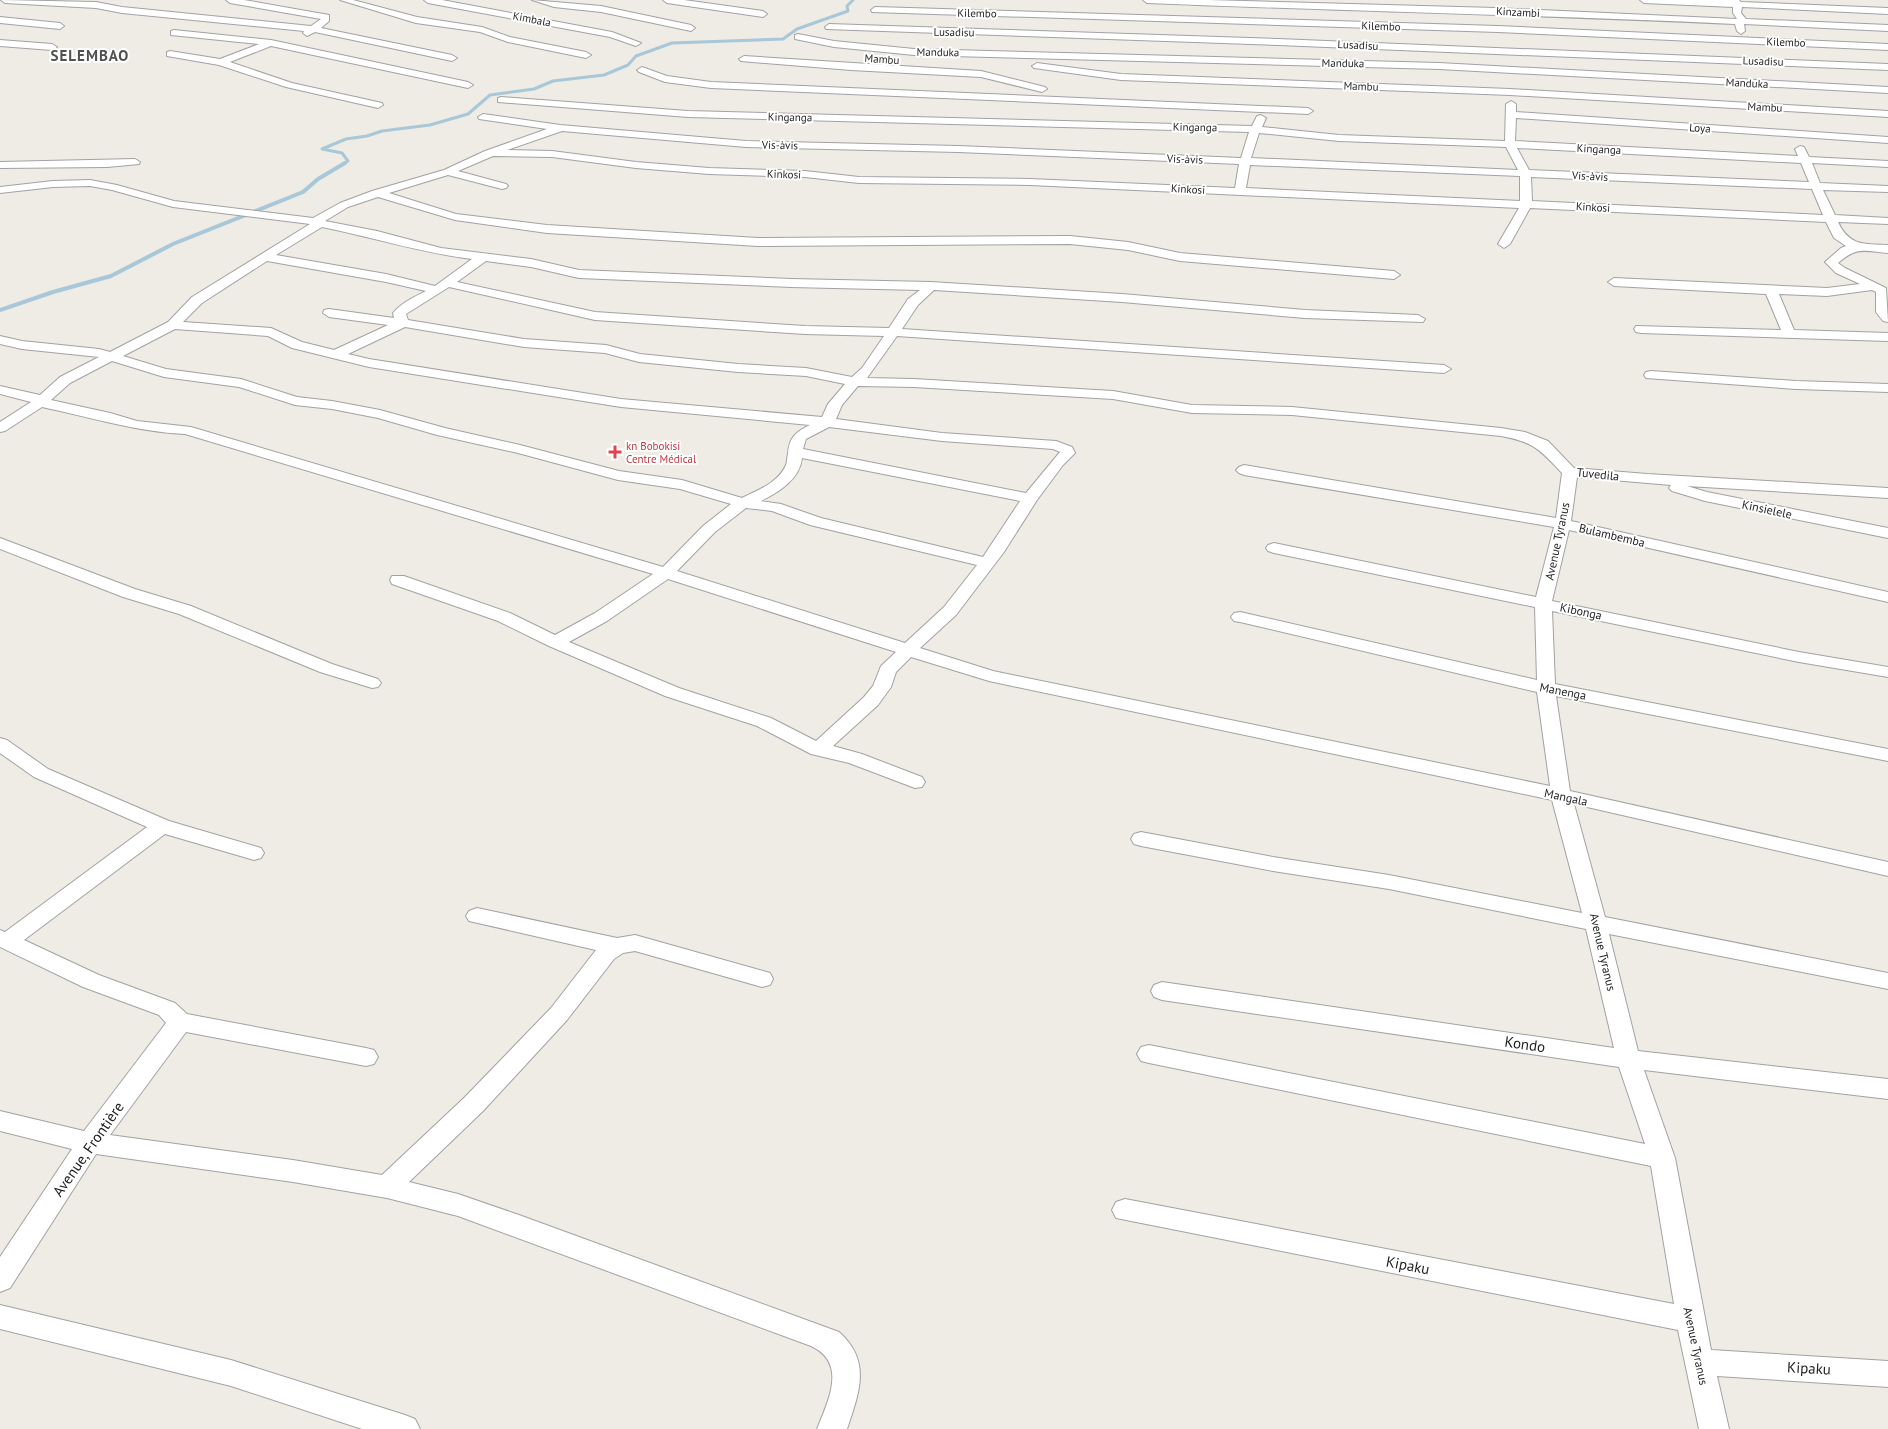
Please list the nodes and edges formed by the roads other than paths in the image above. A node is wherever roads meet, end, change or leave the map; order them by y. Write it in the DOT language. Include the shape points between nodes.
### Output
graph roads {
  1 [pos="5,0"];
  2 [pos="230,0"];
  3 [pos="292,0"];
  4 [pos="344,0"];
  5 [pos="428,0"];
  6 [pos="536,0"];
  7 [pos="667,0"];
  8 [pos="1147,0"];
  9 [pos="1492,0"];
  10 [pos="1644,0"];
  11 [pos="38,1"];
  12 [pos="1736,2"];
  13 [pos="1292,3"];
  14 [pos="269,8"];
  15 [pos="875,10"];
  16 [pos="1495,11"];
  17 [pos="1888,11"];
  18 [pos="1093,12"];
  19 [pos="763,14"];
  20 [pos="225,19"];
  21 [pos="0,20"];
  22 [pos="1283,23"];
  23 [pos="1739,23"];
  24 [pos="60,26"];
  25 [pos="829,27"];
  26 [pos="691,28"];
  27 [pos="1888,28"];
  28 [pos="314,29"];
  29 [pos="1498,30"];
  30 [pos="174,33"];
  31 [pos="798,38"];
  32 [pos="1747,41"];
  33 [pos="1278,42"];
  34 [pos="0,43"];
  35 [pos="271,43"];
  36 [pos="636,43"];
  37 [pos="1068,46"];
  38 [pos="52,47"];
  39 [pos="1888,47"];
  40 [pos="1497,50"];
  41 [pos="170,54"];
  42 [pos="586,55"];
  43 [pos="834,56"];
  44 [pos="452,58"];
  45 [pos="744,59"];
  46 [pos="1759,61"];
  47 [pos="221,62"];
  48 [pos="1888,67"];
  49 [pos="642,70"];
  50 [pos="1495,71"];
  51 [pos="1272,72"];
  52 [pos="1052,79"];
  53 [pos="468,85"];
  54 [pos="1888,90"];
  55 [pos="1510,92"];
  56 [pos="501,100"];
  57 [pos="378,104"];
  58 [pos="599,108"];
  59 [pos="1267,109"];
  60 [pos="1781,109"];
  61 [pos="1027,111"];
  62 [pos="1308,111"];
  63 [pos="1888,114"];
  64 [pos="1512,115"];
  65 [pos="483,116"];
  66 [pos="560,128"];
  67 [pos="1255,129"];
  68 [pos="1888,140"];
  69 [pos="1510,144"];
  70 [pos="489,153"];
  71 [pos="1805,158"];
  72 [pos="1244,161"];
  73 [pos="135,162"];
  74 [pos="1888,164"];
  75 [pos="0,165"];
  76 [pos="448,172"];
  77 [pos="1525,173"];
  78 [pos="502,186"];
  79 [pos="1816,186"];
  80 [pos="1888,189"];
  81 [pos="0,190"];
  82 [pos="1240,192"];
  83 [pos="376,193"];
  84 [pos="1526,205"];
  85 [pos="1830,218"];
  86 [pos="1888,221"];
  87 [pos="317,223"];
  88 [pos="1504,244"];
  89 [pos="1858,246"];
  90 [pos="1888,249"];
  91 [pos="265,256"];
  92 [pos="482,258"];
  93 [pos="1394,275"];
  94 [pos="1614,282"];
  95 [pos="442,286"];
  96 [pos="931,286"];
  97 [pos="1771,290"];
  98 [pos="1881,293"];
  99 [pos="329,313"];
  100 [pos="1888,318"];
  101 [pos="1418,319"];
  102 [pos="403,323"];
  103 [pos="173,325"];
  104 [pos="1641,329"];
  105 [pos="893,332"];
  106 [pos="1790,335"];
  107 [pos="1888,338"];
  108 [pos="0,340"];
  109 [pos="337,354"];
  110 [pos="112,356"];
  111 [pos="1444,369"];
  112 [pos="1651,375"];
  113 [pos="855,382"];
  114 [pos="1888,388"];
  115 [pos="0,390"];
  116 [pos="40,402"];
  117 [pos="827,422"];
  118 [pos="0,428"];
  119 [pos="796,452"];
  120 [pos="1244,470"];
  121 [pos="1570,472"];
  122 [pos="1647,479"];
  123 [pos="1888,493"];
  124 [pos="1030,498"];
  125 [pos="743,503"];
  126 [pos="1563,524"];
  127 [pos="1888,533"];
  128 [pos="0,544"];
  129 [pos="1274,548"];
  130 [pos="988,563"];
  131 [pos="666,573"];
  132 [pos="398,580"];
  133 [pos="1888,597"];
  134 [pos="1543,603"];
  135 [pos="1240,617"];
  136 [pos="555,642"];
  137 [pos="906,650"];
  138 [pos="1888,672"];
  139 [pos="372,683"];
  140 [pos="1546,688"];
  141 [pos="0,744"];
  142 [pos="818,750"];
  143 [pos="1888,755"];
  144 [pos="916,782"];
  145 [pos="1561,795"];
  146 [pos="162,826"];
  147 [pos="1141,839"];
  148 [pos="254,853"];
  149 [pos="1888,869"];
  150 [pos="477,916"];
  151 [pos="1596,923"];
  152 [pos="4,940"];
  153 [pos="617,946"];
  154 [pos="762,979"];
  155 [pos="1888,980"];
  156 [pos="1162,991"];
  157 [pos="180,1022"];
  158 [pos="1149,1054"];
  159 [pos="366,1057"];
  160 [pos="1628,1059"];
  161 [pos="1888,1089"];
  162 [pos="0,1122"];
  163 [pos="90,1143"];
  164 [pos="1662,1158"];
  165 [pos="388,1187"];
  166 [pos="1125,1210"];
  167 [pos="0,1280"];
  168 [pos="0,1317"];
  169 [pos="1690,1320"];
  170 [pos="1699,1362"];
  171 [pos="1888,1374"];
  172 [pos="405,1429"];
  173 [pos="832,1429"];
  174 [pos="1714,1429"];
  1 -- 11 [label="street"];
  2 -- 14 [label="street"];
  3 -- 14 [label="street"];
  4 -- 42 [label="street" via="416,20 482,30 508,39"];
  5 -- 36 [label="street, Kimbala" via="560,24"];
  6 -- 26 [label="street" via="601,9"];
  7 -- 19 [label="street"];
  8 -- 13 [label="street, Kinzambi"];
  9 -- 16 [label="street"];
  10 -- 12 [label="street"];
  11 -- 20 [label="street"];
  12 -- 17 [label="street"];
  12 -- 23 [label="street" via="1737,13 1742,18"];
  13 -- 16 [label="street, Kinzambi"];
  13 -- 22 [label="street"];
  14 -- 20 [label="street"];
  14 -- 28 [label="street" via="326,17"];
  15 -- 18 [label="street, Kilembo"];
  16 -- 23 [label="street, Kinzambi"];
  16 -- 29 [label="street" via="1500,18"];
  18 -- 22 [label="street, Kilembo"];
  18 -- 37 [label="street"];
  20 -- 28 [label="street"];
  21 -- 24 [label="street"];
  22 -- 29 [label="street, Kilembo"];
  22 -- 33 [label="street"];
  23 -- 27 [label="street, Kinzambi"];
  23 -- 32 [label="street"];
  25 -- 37 [label="street, Lusadisu"];
  28 -- 35 [label="street"];
  28 -- 44 [label="street"];
  29 -- 32 [label="street, Kilembo"];
  29 -- 40 [label="street"];
  30 -- 35 [label="street"];
  31 -- 37 [label="street, Manduka" via="914,52 1008,53"];
  32 -- 39 [label="street, Kilembo"];
  32 -- 46 [label="street"];
  33 -- 37 [label="street, Lusadisu"];
  33 -- 40 [label="street, Lusadisu"];
  33 -- 51 [label="street"];
  34 -- 38 [label="street"];
  35 -- 47 [label="street"];
  35 -- 53 [label="street"];
  37 -- 51 [label="street, Manduka"];
  37 -- 52 [label="street"];
  40 -- 46 [label="street, Lusadisu"];
  40 -- 50 [label="street"];
  41 -- 47 [label="street"];
  43 -- 52 [label="street, Mambu" via="1017,64"];
  45 -- 52 [label="street"];
  46 -- 48 [label="street, Lusadisu"];
  46 -- 60 [label="street"];
  47 -- 57 [label="street" via="289,85"];
  49 -- 61 [label="street" via="665,79 697,84"];
  50 -- 51 [label="street, Manduka" via="1381,64"];
  50 -- 55 [label="street"];
  50 -- 60 [label="street, Manduka" via="1570,72"];
  51 -- 52 [label="street, Mambu"];
  51 -- 55 [label="street, Mambu"];
  51 -- 59 [label="street"];
  52 -- 61 [label="street"];
  54 -- 60 [label="street, Manduka"];
  55 -- 60 [label="street, Mambu"];
  55 -- 64 [label="street"];
  56 -- 58 [label="street, Kinganga"];
  58 -- 61 [label="street, Kinganga" via="688,114"];
  58 -- 66 [label="street"];
  59 -- 61 [label="street"];
  59 -- 62 [label="street"];
  59 -- 67 [label="street"];
  60 -- 63 [label="street, Mambu"];
  60 -- 64 [label="street, Loya"];
  60 -- 68 [label="street, Loya"];
  60 -- 71 [label="street"];
  61 -- 67 [label="street, Kinganga"];
  64 -- 69 [label="street"];
  65 -- 66 [label="street, Vis-àvis"];
  66 -- 70 [label="street"];
  66 -- 72 [label="street, Vis-àvis" via="746,144"];
  67 -- 69 [label="street, Kinganga" via="1339,138"];
  67 -- 72 [label="street"];
  69 -- 71 [label="street, Kinganga"];
  69 -- 77 [label="street"];
  70 -- 76 [label="street"];
  70 -- 82 [label="street, Kinkosi" via="552,154 645,166 859,180 1030,182"];
  71 -- 74 [label="street, Kinganga"];
  71 -- 79 [label="street"];
  72 -- 77 [label="street, Vis-àvis"];
  72 -- 82 [label="street"];
  73 -- 75 [label="street"];
  76 -- 78 [label="street"];
  76 -- 83 [label="street"];
  77 -- 79 [label="street, Vis-àvis"];
  77 -- 84 [label="street"];
  79 -- 80 [label="street, Vis-àvis"];
  79 -- 85 [label="street"];
  81 -- 87 [label="street" via="90,183 173,204"];
  82 -- 84 [label="street, Kinkosi"];
  83 -- 87 [label="street" via="344,205"];
  83 -- 93 [label="street" via="456,217 548,229 758,242 1070,240 1128,246 1180,257"];
  84 -- 85 [label="street, Kinkosi"];
  84 -- 88 [label="street"];
  85 -- 86 [label="street, Kinkosi"];
  85 -- 89 [label="street" via="1843,241"];
  87 -- 91 [label="street"];
  87 -- 92 [label="street" via="441,252"];
  89 -- 90 [label="street"];
  89 -- 98 [label="street" via="1831,262 1839,270"];
  91 -- 95 [label="street"];
  91 -- 103 [label="street" via="197,300"];
  92 -- 95 [label="street"];
  92 -- 96 [label="street" via="579,274"];
  94 -- 97 [label="street"];
  95 -- 102 [label="street" via="399,313"];
  95 -- 105 [label="street" via="595,316 805,330"];
  96 -- 101 [label="street" via="1304,314"];
  96 -- 105 [label="street" via="913,302"];
  97 -- 98 [label="street"];
  97 -- 106 [label="street"];
  98 -- 100 [label="street" via="1882,312"];
  99 -- 102 [label="street, Tuvedila"];
  102 -- 109 [label="street"];
  102 -- 113 [label="street, Tuvedila" via="524,343 606,348 639,358 806,372"];
  103 -- 109 [label="street" via="271,332 297,345"];
  103 -- 110 [label="street"];
  104 -- 106 [label="street"];
  105 -- 111 [label="street"];
  105 -- 113 [label="street" via="875,362"];
  106 -- 107 [label="street"];
  108 -- 110 [label="street"];
  109 -- 117 [label="street" via="369,363 621,403"];
  110 -- 116 [label="street" via="65,380"];
  110 -- 125 [label="street" via="164,372 241,383 295,401 380,414 451,435 618,475 706,491"];
  112 -- 114 [label="street"];
  113 -- 117 [label="street" via="835,404"];
  113 -- 121 [label="street, Tuvedila" via="1113,395 1192,409 1292,411 1520,435 1543,444"];
  115 -- 116 [label="street, Mangala" via="34,397"];
  116 -- 118 [label="street"];
  116 -- 131 [label="street, Mangala" via="135,425 186,430"];
  117 -- 119 [label="street" via="800,436"];
  117 -- 124 [label="street" via="942,437 1056,445 1067,450 1068,453"];
  119 -- 124 [label="street"];
  119 -- 125 [label="street" via="794,464 786,477 771,490"];
  120 -- 126 [label="street, Bulambemba"];
  121 -- 122 [label="street, Tuvedila"];
  121 -- 126 [label="street, Avenue Tyranus"];
  122 -- 123 [label="street, Tuvedila"];
  122 -- 127 [label="street, Kinsielele" via="1705,496"];
  124 -- 130 [label="street"];
  125 -- 130 [label="street" via="775,507 816,522"];
  125 -- 131 [label="street" via="709,529"];
  126 -- 133 [label="street, Bulambemba"];
  126 -- 134 [label="street, Avenue Tyranus"];
  128 -- 139 [label="street" via="129,593 185,610 326,668"];
  129 -- 134 [label="street, Kibonga"];
  130 -- 137 [label="street" via="950,611"];
  131 -- 136 [label="street" via="601,617"];
  131 -- 137 [label="street, Mangala"];
  132 -- 136 [label="street" via="504,617"];
  134 -- 138 [label="street, Kibonga" via="1799,657"];
  134 -- 140 [label="street, Avenue Tyranus"];
  135 -- 140 [label="street, Manenga"];
  136 -- 142 [label="street" via="672,692 764,722"];
  137 -- 142 [label="street" via="887,670 882,687 871,701"];
  137 -- 145 [label="street, Mangala" via="989,676"];
  140 -- 143 [label="street, Manenga"];
  140 -- 145 [label="street, Avenue Tyranus"];
  141 -- 146 [label="street" via="41,773"];
  142 -- 144 [label="street" via="838,752"];
  145 -- 149 [label="street, Mangala"];
  145 -- 151 [label="street, Avenue Tyranus"];
  146 -- 148 [label="street"];
  146 -- 152 [label="street"];
  147 -- 151 [label="street" via="1389,882"];
  150 -- 153 [label="street"];
  151 -- 155 [label="street"];
  151 -- 160 [label="street, Avenue Tyranus"];
  152 -- 157 [label="street" via="91,981 167,1009"];
  153 -- 154 [label="street" via="635,944"];
  153 -- 165 [label="street" via="606,953 559,1014 474,1104"];
  156 -- 160 [label="street, Kondo"];
  157 -- 159 [label="street"];
  157 -- 163 [label="street, Avenue, Frontière"];
  158 -- 164 [label="street"];
  160 -- 161 [label="street, Kondo"];
  160 -- 164 [label="street, Avenue Tyranus"];
  162 -- 163 [label="street"];
  163 -- 165 [label="street"];
  163 -- 167 [label="street, Avenue, Frontière"];
  164 -- 169 [label="street, Avenue Tyranus"];
  165 -- 173 [label="street" via="458,1205 519,1226 829,1342 841,1352 848,1366 845,1388"];
  166 -- 169 [label="street, Kipaku"];
  168 -- 172 [label="street" via="231,1373"];
  169 -- 170 [label="street, Avenue Tyranus"];
  170 -- 171 [label="street, Kipaku"];
  170 -- 174 [label="street, Avenue Tyranus"];
}
